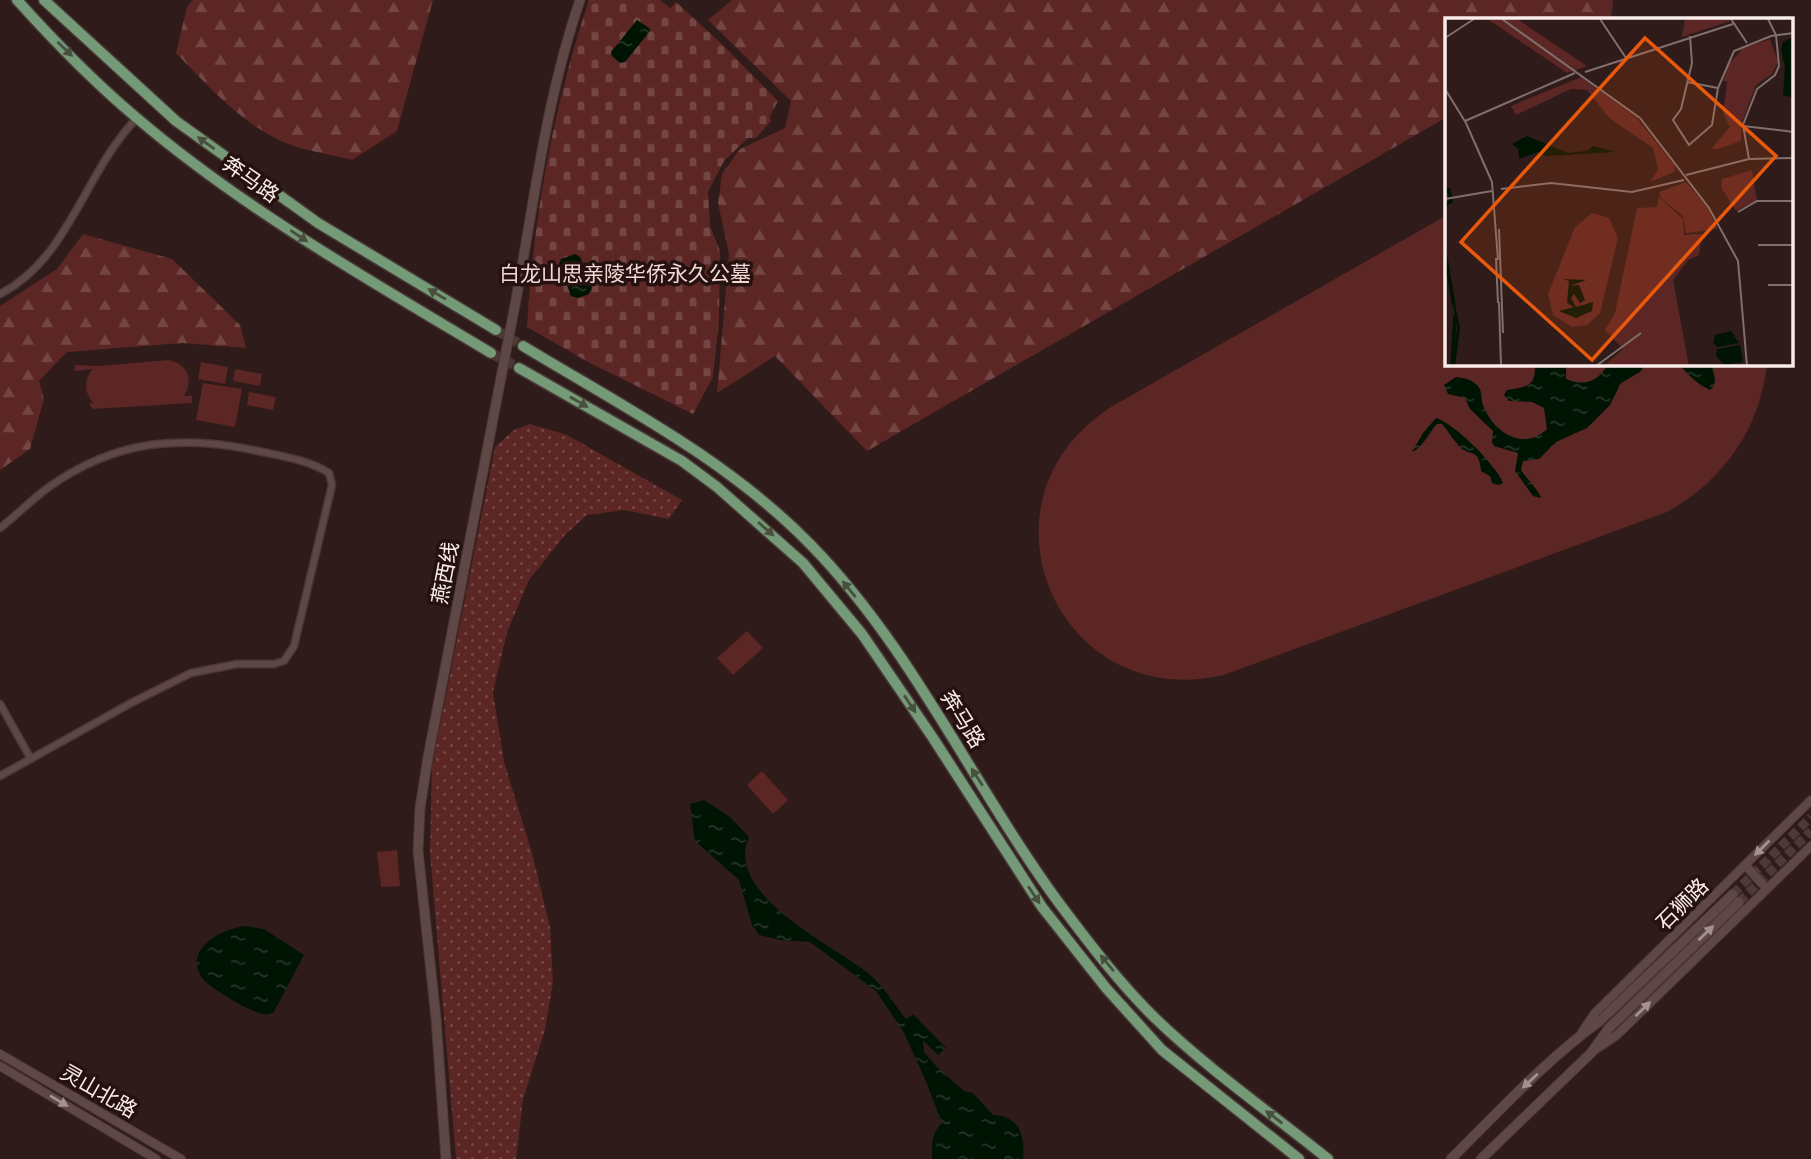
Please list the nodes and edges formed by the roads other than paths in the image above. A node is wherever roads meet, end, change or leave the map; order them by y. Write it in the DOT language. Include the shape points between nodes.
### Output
graph roads {
  1 [pos="17,0"];
  2 [pos="44,0"];
  3 [pos="580,0"];
  4 [pos="137,118"];
  5 [pos="0,292"];
  6 [pos="496,330"];
  7 [pos="523,346"];
  8 [pos="491,352"];
  9 [pos="519,368"];
  10 [pos="0,528"];
  11 [pos="0,704"];
  12 [pos="31,759"];
  13 [pos="0,776"];
  14 [pos="1811,800"];
  15 [pos="1811,846"];
  16 [pos="1745,865"];
  17 [pos="1768,889"];
  18 [pos="1580,1035"];
  19 [pos="1591,1053"];
  20 [pos="0,1054"];
  21 [pos="0,1066"];
  22 [pos="156,1159"];
  23 [pos="181,1159"];
  24 [pos="446,1159"];
  25 [pos="1300,1159"];
  26 [pos="1328,1159"];
  27 [pos="1451,1159"];
  28 [pos="1481,1159"];
  1 -- 4 [label="main road, 奔马路, one-way"];
  6 -- 2 [label="main road, 奔马路, one-way" via="318,223 176,121"];
  3 -- 24 [label="main road, 燕西线" via="544,136 420,808 418,851"];
  4 -- 5 [label="street" via="120,136 33,272"];
  4 -- 8 [label="main road, 奔马路, one-way" via="320,249"];
  26 -- 7 [label="main road, 奔马路, one-way" via="1174,1036 1107,963 1057,900 886,638 810,544 722,468"];
  9 -- 25 [label="main road, 奔马路, one-way" via="682,461 803,563 862,634 1069,944 1162,1050"];
  10 -- 12 [label="street" via="77,470 104,456 162,442 214,443 270,454 319,467 329,473 331,485 294,646 284,661 237,663 191,673"];
  11 -- 12 [label="street"];
  12 -- 13 [label="street"];
  14 -- 16 [label="street, 石狮路, one-way"];
  15 -- 17 [label="street, 石狮路"];
  16 -- 17 [label="street"];
  16 -- 18 [label="street, 石狮路" via="1595,1013"];
  19 -- 17 [label="street, 石狮路, one-way" via="1617,1035"];
  19 -- 18 [label="main road, 石狮路, one-way" via="1609,1028 1736,898"];
  18 -- 27 [label="main road, 石狮路, one-way"];
  19 -- 28 [label="main road, 石狮路"];
  20 -- 23 [label="street, 灵山北路"];
  21 -- 22 [label="street, 灵山北路, one-way"];
}
